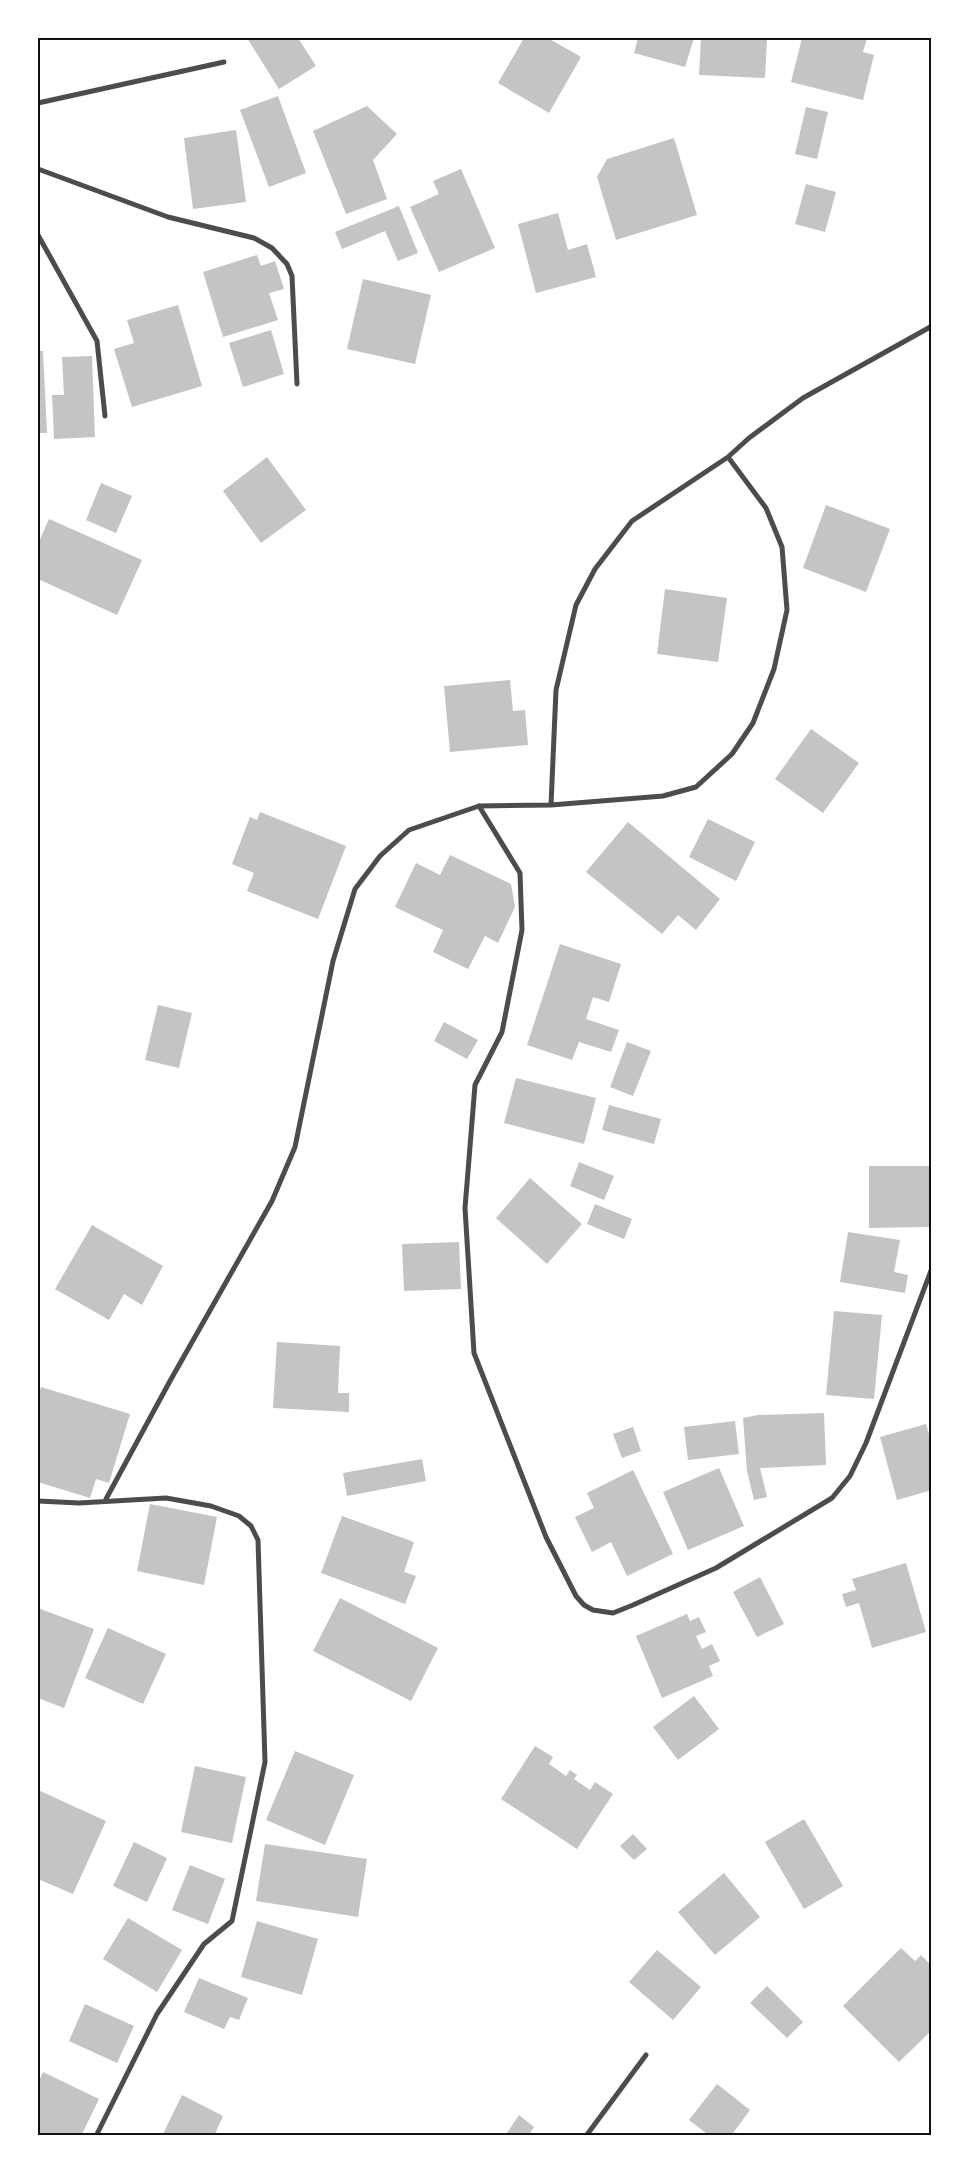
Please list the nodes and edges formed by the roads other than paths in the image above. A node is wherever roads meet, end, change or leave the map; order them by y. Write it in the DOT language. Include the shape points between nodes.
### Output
graph roads {
  1 [pos="224,62"];
  2 [pos="38,103"];
  3 [pos="38,169"];
  4 [pos="38,235"];
  5 [pos="932,326"];
  6 [pos="297,384"];
  7 [pos="105,416"];
  8 [pos="728,458"];
  9 [pos="551,805"];
  10 [pos="479,806"];
  11 [pos="932,1268"];
  12 [pos="106,1500"];
  13 [pos="38,1501"];
  14 [pos="646,2055"];
  15 [pos="96,2136"];
  16 [pos="586,2136"];
  1 -- 2 [label="street"];
  3 -- 6 [label="street" via="168,217 254,238 272,248 287,264 292,276"];
  4 -- 7 [label="street" via="97,341"];
  5 -- 8 [label="street" via="803,398"];
  8 -- 9 [label="street" via="632,521 595,569 576,605 556,690"];
  8 -- 9 [label="street" via="766,508 782,547 787,610 774,670 753,723 732,754 696,787 663,796"];
  9 -- 10 [label="street"];
  10 -- 11 [label="street" via="520,873 522,930 502,1032 475,1084 465,1208 474,1353 546,1537 576,1596 584,1605 613,1613 633,1605 716,1568 832,1498 850,1476 866,1443"];
  10 -- 12 [label="street" via="410,830 380,856 355,889 333,961 295,1147 272,1201"];
  12 -- 13 [label="street" via="79,1503"];
  12 -- 15 [label="street" via="166,1498 211,1506 239,1516 251,1526 258,1540 265,1762 232,1921 204,1944 157,2014"];
  14 -- 16 [label="street"];
}
